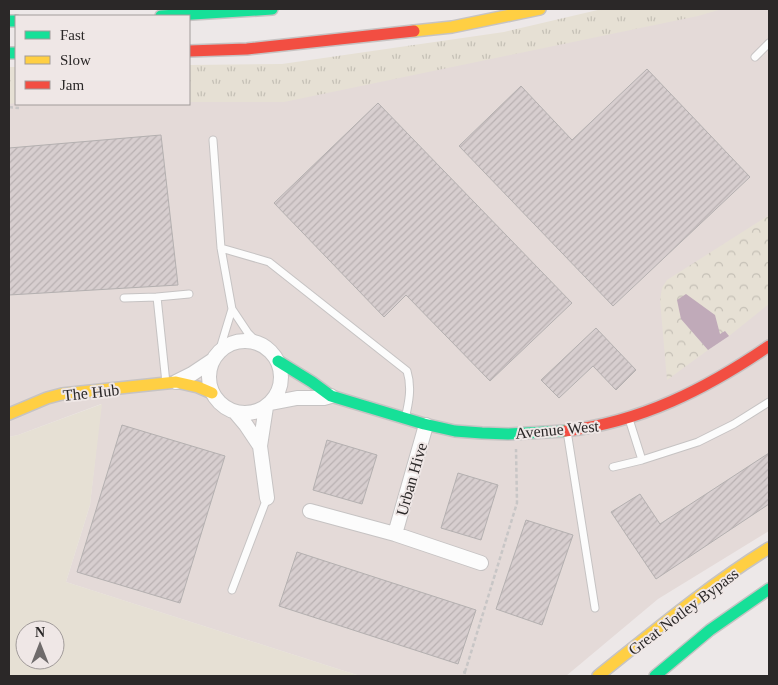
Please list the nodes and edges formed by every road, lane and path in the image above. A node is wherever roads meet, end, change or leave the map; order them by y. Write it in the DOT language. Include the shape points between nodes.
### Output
graph roads {
  1 [pos="272,9"];
  2 [pos="540,9"];
  3 [pos="180,15"];
  4 [pos="769,44"];
  5 [pos="190,51"];
  6 [pos="755,57"];
  7 [pos="9,107"];
  8 [pos="19,108"];
  9 [pos="213,140"];
  10 [pos="221,248"];
  11 [pos="189,294"];
  12 [pos="158,297"];
  13 [pos="124,298"];
  14 [pos="232,308"];
  15 [pos="258,343"];
  16 [pos="769,346"];
  17 [pos="216,356"];
  18 [pos="278,361"];
  19 [pos="171,383"];
  20 [pos="212,393"];
  21 [pos="331,396"];
  22 [pos="769,402"];
  23 [pos="268,405"];
  24 [pos="236,412"];
  25 [pos="9,414"];
  26 [pos="628,419"];
  27 [pos="405,420"];
  28 [pos="426,425"];
  29 [pos="567,431"];
  30 [pos="260,446"];
  31 [pos="642,460"];
  32 [pos="613,467"];
  33 [pos="267,498"];
  34 [pos="310,511"];
  35 [pos="395,534"];
  36 [pos="769,548"];
  37 [pos="481,562"];
  38 [pos="769,588"];
  39 [pos="232,590"];
  40 [pos="595,608"];
  41 [pos="598,676"];
  42 [pos="655,676"];
  1 -- 3 [label="main road"];
  2 -- 5 [label="main road" via="452,27 247,49"];
  4 -- 6 [label="lane"];
  7 -- 8 [label="path"];
  9 -- 10 [label="lane"];
  10 -- 14 [label="lane"];
  10 -- 27 [label="lane" via="269,262 407,371 410,391"];
  11 -- 12 [label="lane"];
  12 -- 13 [label="lane"];
  12 -- 19 [label="lane"];
  14 -- 15 [label="lane"];
  14 -- 17 [label="lane"];
  15 -- 17 [label="street" via="237,342 224,347"];
  15 -- 18 [label="street"];
  16 -- 26 [label="main road, Avenue West" via="695,392"];
  17 -- 19 [label="street, The Hub" via="192,374"];
  17 -- 20 [label="street" via="209,371"];
  18 -- 21 [label="main road, Avenue West" via="322,387"];
  18 -- 23 [label="street" via="281,383 278,394"];
  19 -- 20 [label="main road, The Hub" via="198,386"];
  19 -- 25 [label="main road, The Hub" via="62,394"];
  20 -- 24 [label="street" via="218,402"];
  21 -- 23 [label="street, Avenue West" via="297,398"];
  21 -- 27 [label="main road, Avenue West"];
  22 -- 31 [label="lane" via="698,442"];
  23 -- 24 [label="street" via="251,413"];
  23 -- 30 [label="street"];
  24 -- 30 [label="street"];
  26 -- 29 [label="main road, Avenue West"];
  26 -- 31 [label="lane"];
  27 -- 28 [label="main road, Avenue West"];
  28 -- 29 [label="main road, Avenue West" via="493,433"];
  28 -- 35 [label="street, Urban Hive"];
  29 -- 40 [label="lane"];
  30 -- 33 [label="street"];
  31 -- 32 [label="lane"];
  33 -- 39 [label="lane"];
  34 -- 35 [label="street, Urban Hive"];
  35 -- 37 [label="street, Urban Hive"];
  36 -- 41 [label="main road, Great Notley Bypass" via="663,624"];
  38 -- 42 [label="main road, Great Notley Bypass"];
}
